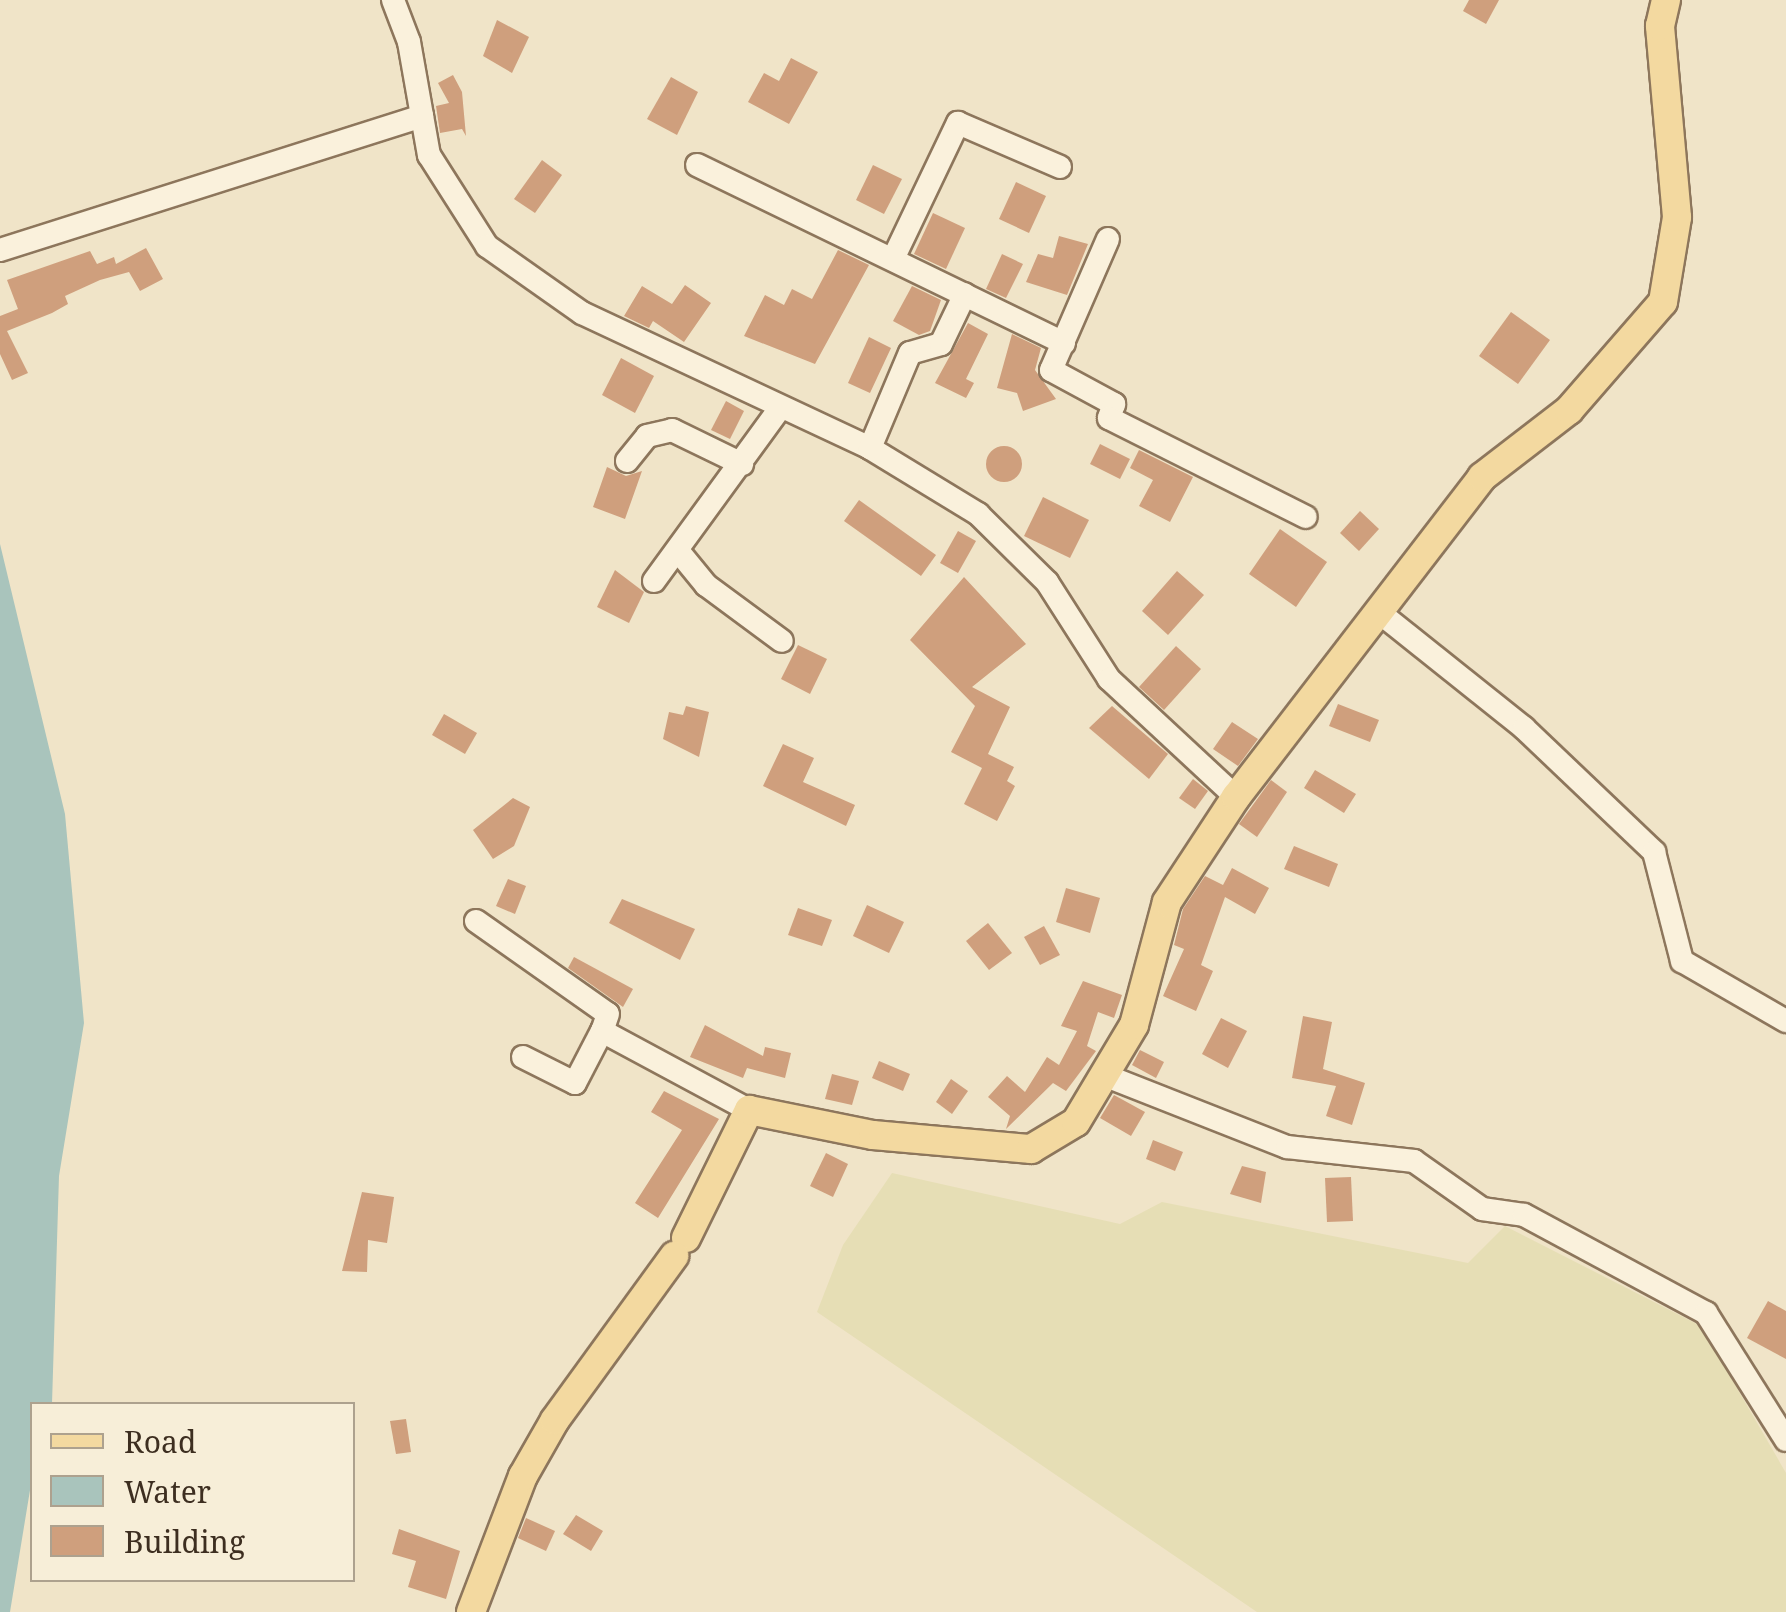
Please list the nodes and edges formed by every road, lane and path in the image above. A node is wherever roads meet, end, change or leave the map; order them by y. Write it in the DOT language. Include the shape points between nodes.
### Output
graph roads {
  1 [pos="393,0"];
  2 [pos="1666,0"];
  3 [pos="422,116"];
  4 [pos="697,166"];
  5 [pos="1060,167"];
  6 [pos="1108,238"];
  7 [pos="0,250"];
  8 [pos="892,259"];
  9 [pos="965,294"];
  10 [pos="1064,342"];
  11 [pos="780,408"];
  12 [pos="870,448"];
  13 [pos="628,461"];
  14 [pos="742,464"];
  15 [pos="1306,517"];
  16 [pos="678,552"];
  17 [pos="654,581"];
  18 [pos="1380,614"];
  19 [pos="782,641"];
  20 [pos="1236,797"];
  21 [pos="476,921"];
  22 [pos="1786,1021"];
  23 [pos="602,1031"];
  24 [pos="523,1057"];
  25 [pos="1109,1077"];
  26 [pos="749,1110"];
  27 [pos="1786,1440"];
  28 [pos="472,1612"];
  1 -- 3 [label="street"];
  2 -- 18 [label="main road" via="1660,26 1677,217 1663,302 1570,410 1482,477"];
  3 -- 7 [label="street"];
  3 -- 11 [label="street" via="429,155 487,246 582,313"];
  4 -- 8 [label="street"];
  5 -- 8 [label="street" via="958,123"];
  6 -- 10 [label="street"];
  8 -- 9 [label="street"];
  9 -- 10 [label="street"];
  9 -- 12 [label="street" via="942,344 910,353"];
  10 -- 15 [label="street" via="1050,370 1114,404 1109,418"];
  11 -- 12 [label="street"];
  11 -- 14 [label="street"];
  12 -- 20 [label="street" via="978,514 1047,582 1109,680"];
  13 -- 14 [label="street" via="647,436 672,430"];
  14 -- 16 [label="street"];
  16 -- 17 [label="street"];
  16 -- 19 [label="street" via="718,595"];
  18 -- 20 [label="main road"];
  18 -- 22 [label="street" via="1524,728 1654,852 1682,961"];
  20 -- 25 [label="main road" via="1168,902 1134,1025"];
  21 -- 23 [label="street" via="608,1014"];
  23 -- 24 [label="street" via="575,1083"];
  23 -- 26 [label="street"];
  25 -- 26 [label="main road" via="1076,1122 1031,1149 873,1135"];
  25 -- 27 [label="street" via="1286,1148 1414,1160 1482,1209 1524,1215 1706,1313"];
  26 -- 28 [label="main road" via="680,1247 547,1434"];
}
